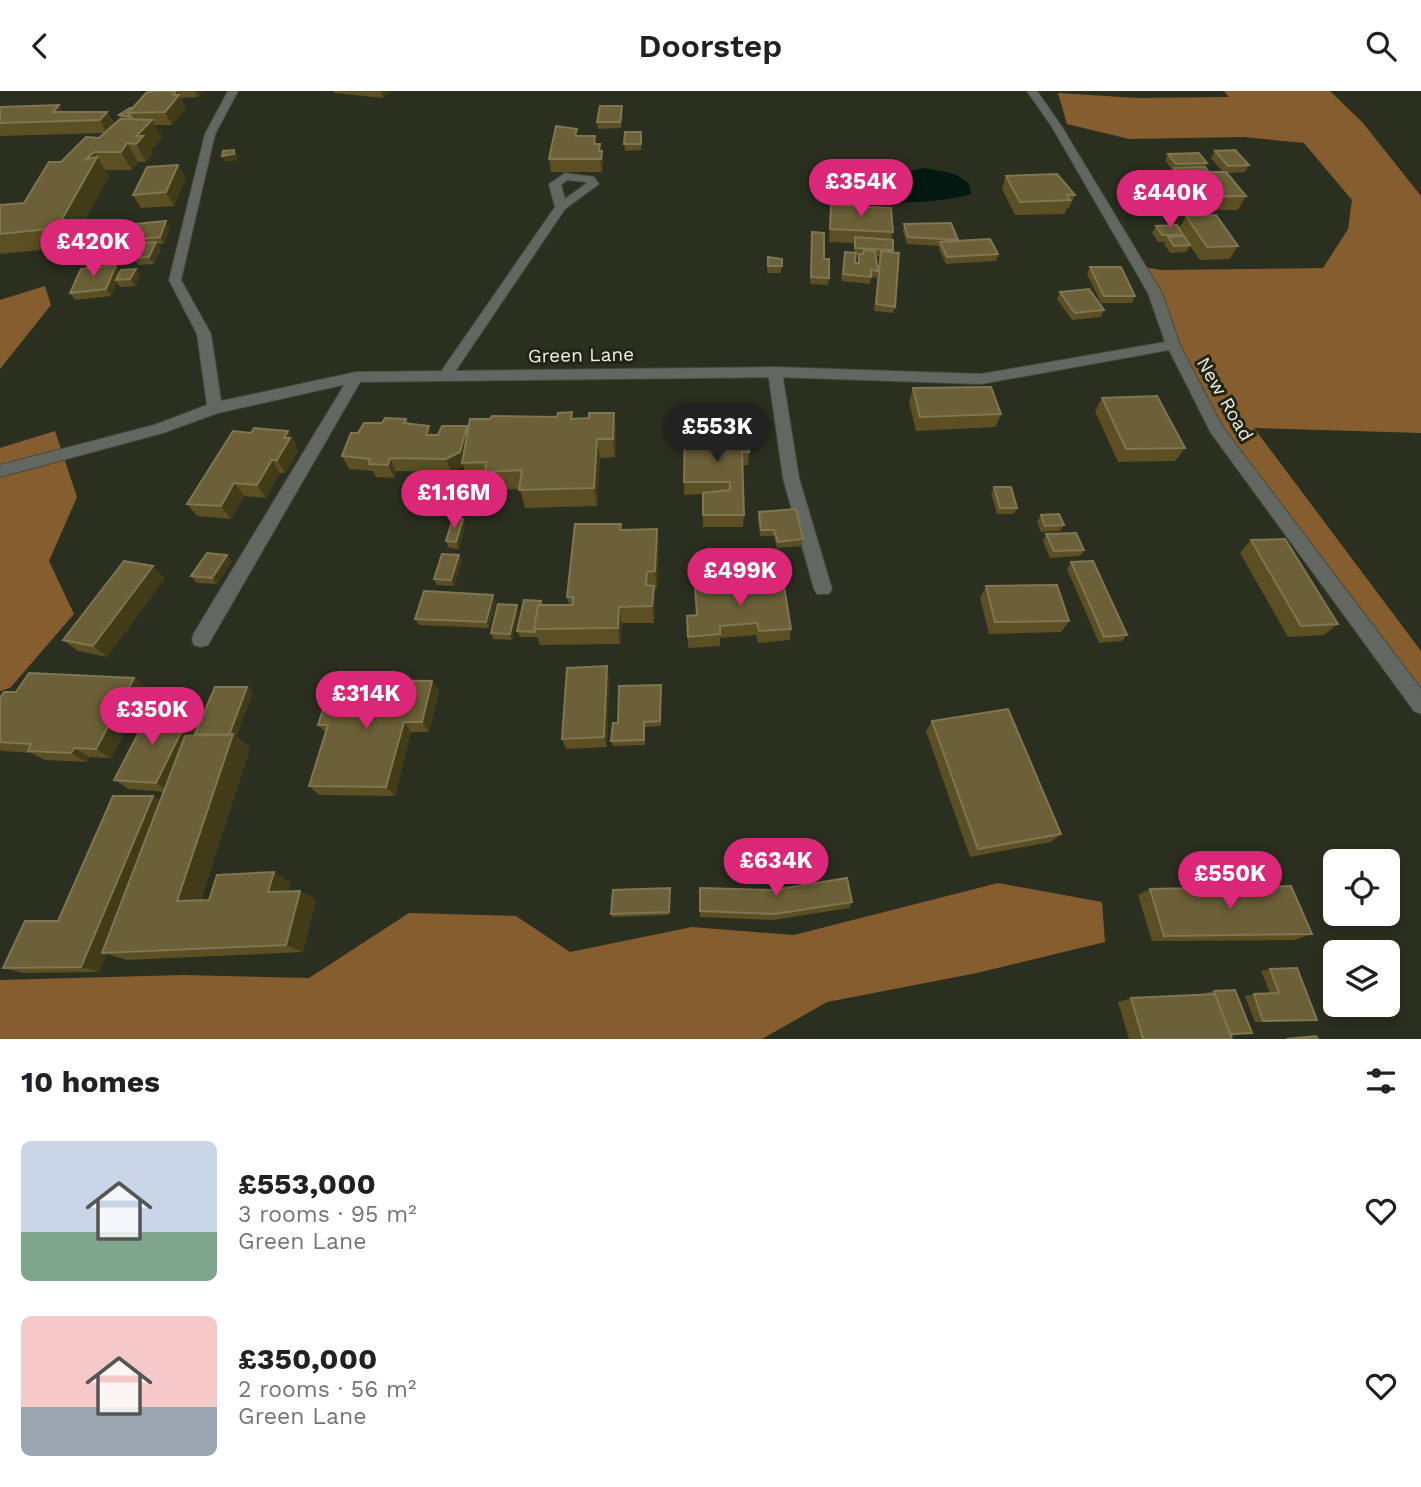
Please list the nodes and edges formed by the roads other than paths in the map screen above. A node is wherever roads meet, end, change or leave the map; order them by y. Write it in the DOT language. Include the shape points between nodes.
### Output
graph roads {
  1 [pos="233,91"];
  2 [pos="1031,91"];
  3 [pos="561,207"];
  4 [pos="1173,345"];
  5 [pos="775,372"];
  6 [pos="445,376"];
  7 [pos="356,377"];
  8 [pos="215,408"];
  9 [pos="0,471"];
  10 [pos="823,589"];
  11 [pos="201,639"];
  12 [pos="1421,705"];
  1 -- 8 [label="street" via="210,134 175,280 204,334"];
  2 -- 4 [label="street, New Road" via="1155,293"];
  3 -- 6 [label="street"];
  4 -- 5 [label="street, Green Lane" via="981,379"];
  4 -- 12 [label="street, New Road" via="1216,429"];
  5 -- 6 [label="street, Green Lane"];
  5 -- 10 [label="street" via="791,478"];
  6 -- 7 [label="street, Green Lane"];
  7 -- 8 [label="street, Green Lane"];
  7 -- 11 [label="street"];
  8 -- 9 [label="street, Green Lane" via="159,429"];
}
